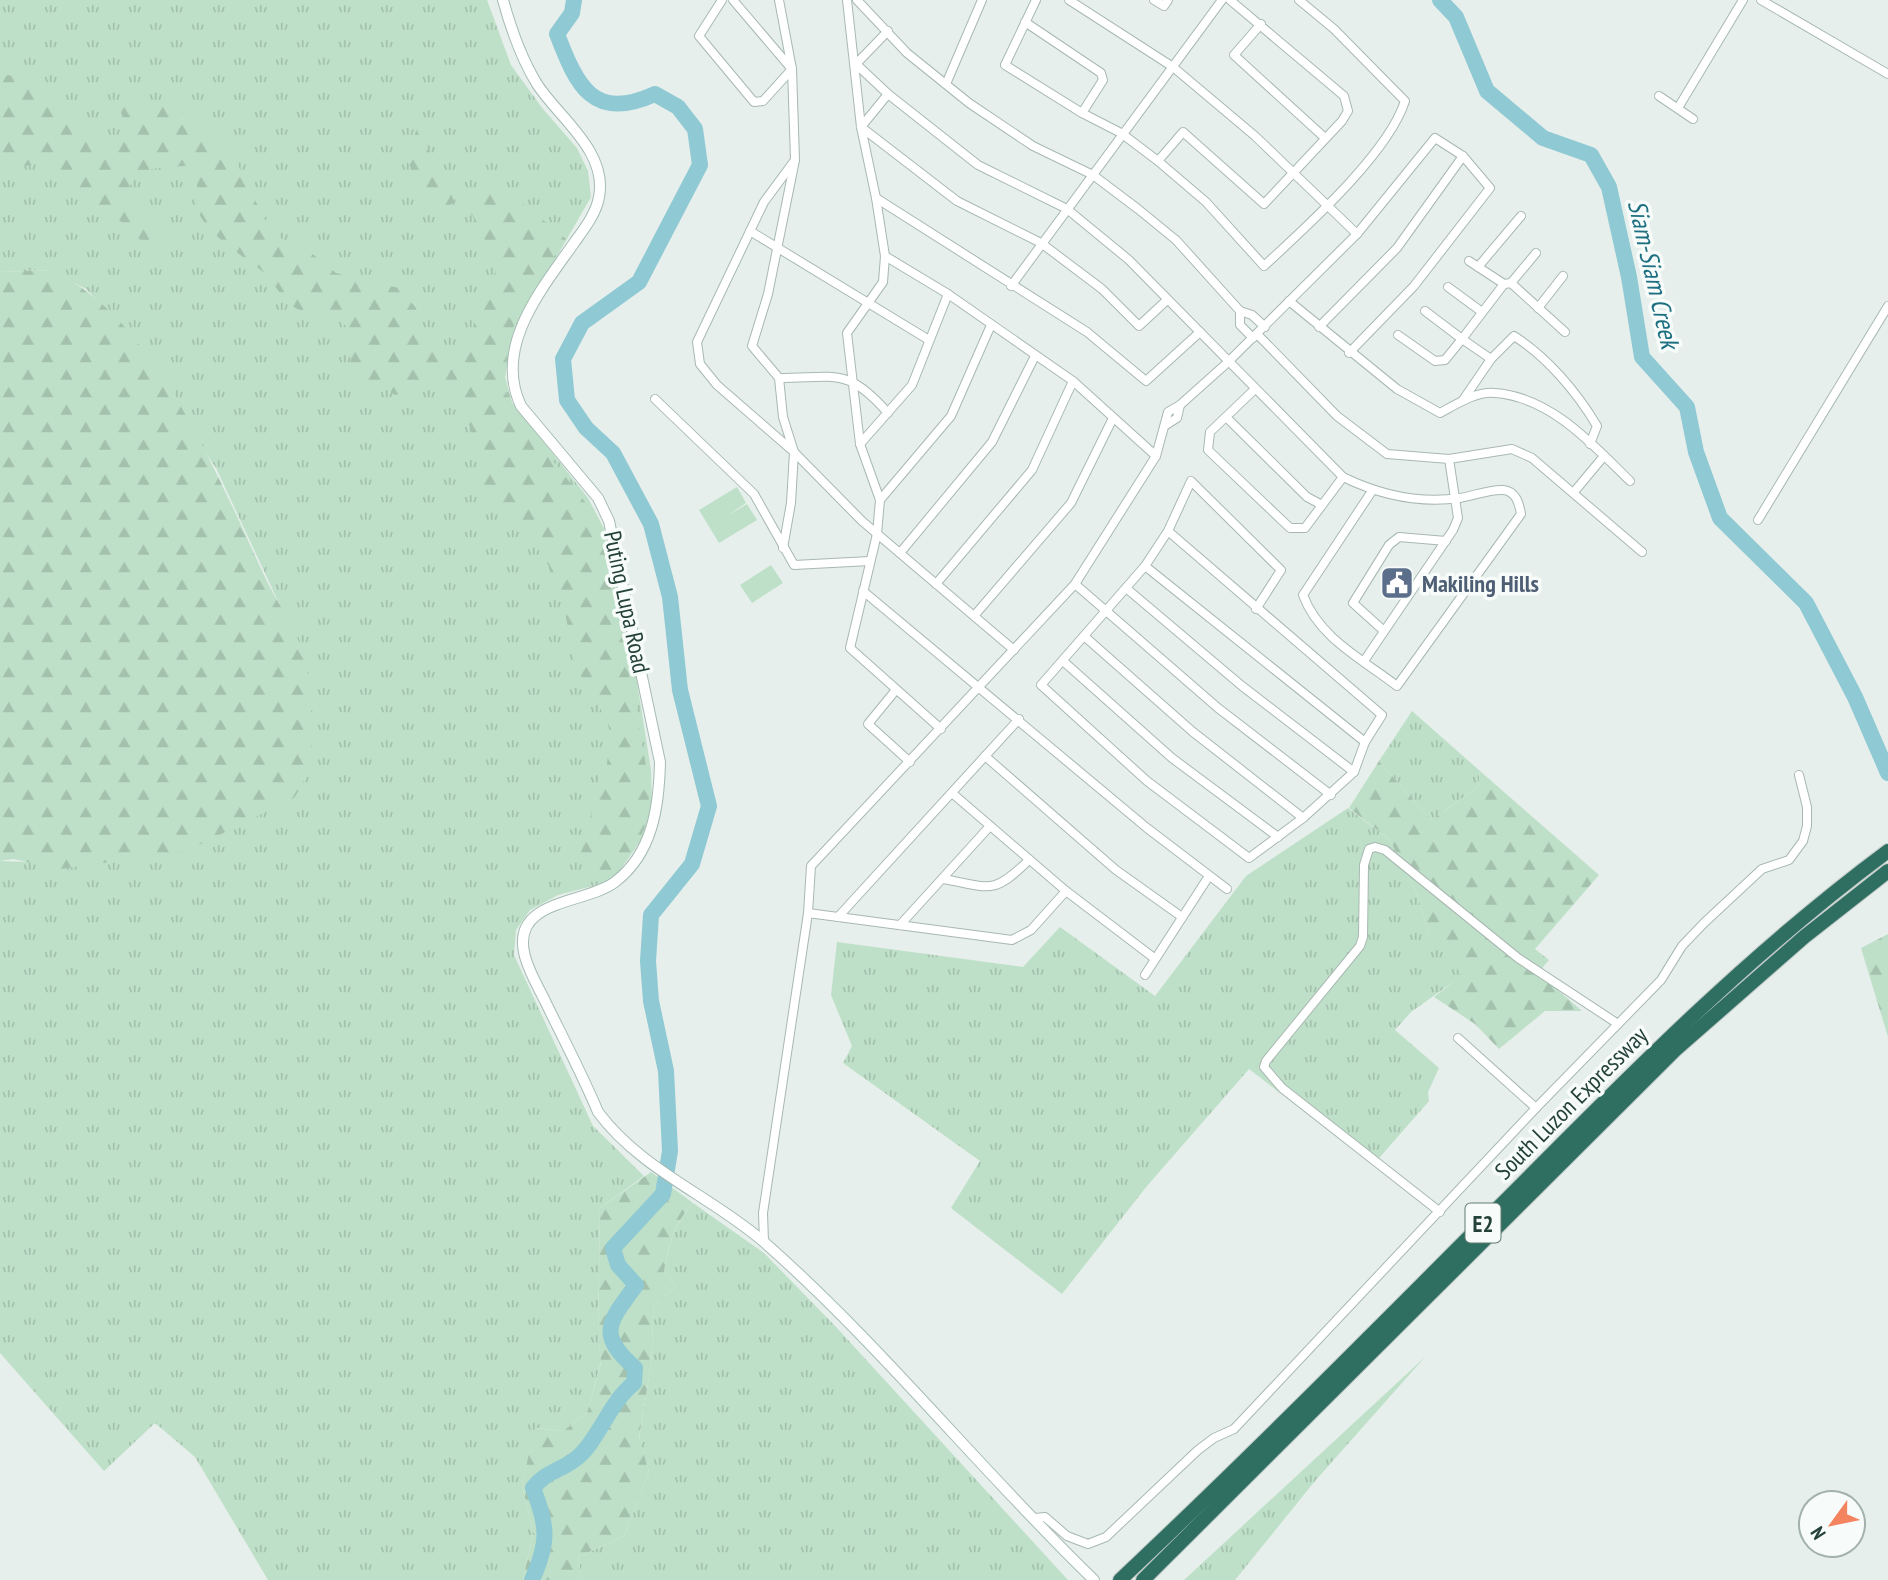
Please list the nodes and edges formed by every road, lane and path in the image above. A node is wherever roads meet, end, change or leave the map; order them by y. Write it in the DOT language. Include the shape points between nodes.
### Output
graph roads {
  1 [pos="503,0"];
  2 [pos="722,0"];
  3 [pos="733,0"];
  4 [pos="779,0"];
  5 [pos="847,0"];
  6 [pos="857,0"];
  7 [pos="982,0"];
  8 [pos="1036,0"];
  9 [pos="1069,0"];
  10 [pos="1154,0"];
  11 [pos="1168,0"];
  12 [pos="1222,0"];
  13 [pos="1230,0"];
  14 [pos="1300,0"];
  15 [pos="1743,0"];
  16 [pos="1761,0"];
  17 [pos="1025,22"];
  18 [pos="1261,24"];
  19 [pos="888,31"];
  20 [pos="856,64"];
  21 [pos="1172,67"];
  22 [pos="792,69"];
  23 [pos="1888,74"];
  24 [pos="946,84"];
  25 [pos="888,94"];
  26 [pos="1659,96"];
  27 [pos="1678,107"];
  28 [pos="1082,113"];
  29 [pos="1693,119"];
  30 [pos="861,127"];
  31 [pos="1121,133"];
  32 [pos="1325,138"];
  33 [pos="1463,156"];
  34 [pos="795,160"];
  35 [pos="1158,161"];
  36 [pos="1293,173"];
  37 [pos="1093,175"];
  38 [pos="876,198"];
  39 [pos="1328,206"];
  40 [pos="1067,209"];
  41 [pos="1521,216"];
  42 [pos="750,231"];
  43 [pos="1357,234"];
  44 [pos="1041,243"];
  45 [pos="776,247"];
  46 [pos="1536,253"];
  47 [pos="885,256"];
  48 [pos="1469,261"];
  49 [pos="1478,267"];
  50 [pos="1563,276"];
  51 [pos="1508,284"];
  52 [pos="1011,286"];
  53 [pos="1448,287"];
  54 [pos="948,294"];
  55 [pos="1167,300"];
  56 [pos="1289,301"];
  57 [pos="865,303"];
  58 [pos="1888,306"];
  59 [pos="1538,308"];
  60 [pos="1240,311"];
  61 [pos="1425,311"];
  62 [pos="1482,312"];
  63 [pos="991,325"];
  64 [pos="1265,327"];
  65 [pos="1319,327"];
  66 [pos="1200,331"];
  67 [pos="1565,332"];
  68 [pos="1398,335"];
  69 [pos="1255,336"];
  70 [pos="1462,338"];
  71 [pos="929,340"];
  72 [pos="1349,353"];
  73 [pos="1035,356"];
  74 [pos="1491,359"];
  75 [pos="1227,363"];
  76 [pos="779,378"];
  77 [pos="852,380"];
  78 [pos="1073,381"];
  79 [pos="1254,390"];
  80 [pos="655,399"];
  81 [pos="1463,400"];
  82 [pos="888,413"];
  83 [pos="1226,417"];
  84 [pos="1113,418"];
  85 [pos="860,444"];
  86 [pos="1590,444"];
  87 [pos="794,452"];
  88 [pos="1156,456"];
  89 [pos="1604,456"];
  90 [pos="1449,459"];
  91 [pos="1343,477"];
  92 [pos="1630,481"];
  93 [pos="1372,491"];
  94 [pos="1574,492"];
  95 [pos="1456,498"];
  96 [pos="880,500"];
  97 [pos="1322,505"];
  98 [pos="1758,520"];
  99 [pos="1168,531"];
  100 [pos="877,534"];
  101 [pos="1446,541"];
  102 [pos="783,548"];
  103 [pos="1642,552"];
  104 [pos="900,553"];
  105 [pos="870,561"];
  106 [pos="1145,566"];
  107 [pos="936,584"];
  108 [pos="1075,584"];
  109 [pos="1126,588"];
  110 [pos="863,591"];
  111 [pos="1256,609"];
  112 [pos="1107,610"];
  113 [pos="974,616"];
  114 [pos="1384,631"];
  115 [pos="1084,636"];
  116 [pos="1014,650"];
  117 [pos="1063,661"];
  118 [pos="1364,661"];
  119 [pos="980,688"];
  120 [pos="895,691"];
  121 [pos="1019,719"];
  122 [pos="941,729"];
  123 [pos="1365,742"];
  124 [pos="985,756"];
  125 [pos="910,762"];
  126 [pos="1354,772"];
  127 [pos="1799,775"];
  128 [pos="952,793"];
  129 [pos="1331,795"];
  130 [pos="1303,818"];
  131 [pos="989,826"];
  132 [pos="1278,837"];
  133 [pos="1888,852"];
  134 [pos="1029,860"];
  135 [pos="1888,871"];
  136 [pos="1209,876"];
  137 [pos="944,878"];
  138 [pos="1227,889"];
  139 [pos="1066,891"];
  140 [pos="808,913"];
  141 [pos="838,917"];
  142 [pos="1182,918"];
  143 [pos="901,925"];
  144 [pos="1154,958"];
  145 [pos="1145,975"];
  146 [pos="1618,1024"];
  147 [pos="1458,1038"];
  148 [pos="1536,1108"];
  149 [pos="1440,1212"];
  150 [pos="764,1242"];
  151 [pos="1035,1518"];
  152 [pos="1094,1580"];
  153 [pos="1120,1580"];
  154 [pos="1143,1580"];
  1 -- 150 [label="street, Puting Lupa Road" via="537,83 583,138 597,168 600,195 591,218 526,319 514,348 513,389 521,406 598,498 609,521 660,762 657,810 640,855 614,883 547,907 532,918 525,928 524,953 598,1112 611,1130 678,1184"];
  2 -- 22 [label="street" via="699,36 754,102 763,100"];
  3 -- 22 [label="street"];
  4 -- 22 [label="street"];
  5 -- 20 [label="street"];
  6 -- 19 [label="street"];
  7 -- 24 [label="street"];
  8 -- 17 [label="street"];
  9 -- 21 [label="street"];
  10 -- 11 [label="street" via="1164,6"];
  12 -- 21 [label="street"];
  13 -- 18 [label="street"];
  14 -- 39 [label="street" via="1405,101 1398,122"];
  15 -- 27 [label="street"];
  16 -- 23 [label="street"];
  17 -- 28 [label="street" via="1101,73 1103,80"];
  17 -- 28 [label="street" via="1005,65"];
  18 -- 32 [label="street" via="1345,96 1348,111"];
  18 -- 32 [label="street" via="1234,55"];
  19 -- 20 [label="street"];
  19 -- 24 [label="street"];
  20 -- 25 [label="street"];
  20 -- 30 [label="street"];
  21 -- 31 [label="street"];
  21 -- 36 [label="street"];
  22 -- 34 [label="street"];
  24 -- 37 [label="street" via="1033,146"];
  25 -- 30 [label="street"];
  25 -- 40 [label="street" via="978,165"];
  26 -- 27 [label="street"];
  27 -- 29 [label="street"];
  28 -- 31 [label="street"];
  30 -- 38 [label="street"];
  30 -- 44 [label="street" via="957,201"];
  31 -- 35 [label="street"];
  31 -- 37 [label="street"];
  32 -- 36 [label="street"];
  33 -- 43 [label="street" via="1435,138"];
  33 -- 65 [label="street" via="1397,248"];
  33 -- 72 [label="street" via="1490,188 1483,201 1414,286"];
  34 -- 42 [label="street" via="764,202"];
  34 -- 45 [label="street"];
  35 -- 36 [label="street" via="1183,132 1264,204"];
  35 -- 39 [label="street" via="1206,202 1264,266"];
  36 -- 39 [label="street"];
  37 -- 40 [label="street"];
  37 -- 60 [label="street" via="1176,240"];
  38 -- 47 [label="street"];
  38 -- 52 [label="street"];
  39 -- 43 [label="street"];
  40 -- 44 [label="street"];
  40 -- 55 [label="street"];
  41 -- 49 [label="street"];
  42 -- 45 [label="street"];
  42 -- 87 [label="street" via="697,342 701,364 717,385"];
  43 -- 56 [label="street"];
  44 -- 52 [label="street"];
  44 -- 55 [label="street" via="1102,289 1139,326"];
  45 -- 57 [label="street"];
  45 -- 76 [label="street" via="752,345"];
  46 -- 51 [label="street"];
  47 -- 54 [label="street"];
  47 -- 57 [label="street" via="883,282"];
  48 -- 49 [label="street"];
  49 -- 51 [label="street"];
  50 -- 59 [label="street"];
  51 -- 59 [label="street"];
  51 -- 62 [label="street"];
  52 -- 66 [label="street" via="1087,332 1146,381"];
  53 -- 62 [label="street"];
  54 -- 63 [label="street"];
  54 -- 71 [label="street"];
  55 -- 66 [label="street"];
  56 -- 64 [label="street"];
  56 -- 65 [label="street"];
  57 -- 71 [label="street"];
  57 -- 77 [label="street" via="846,333"];
  58 -- 98 [label="street"];
  59 -- 67 [label="street"];
  60 -- 64 [label="street"];
  60 -- 69 [label="street" via="1240,325"];
  61 -- 70 [label="street"];
  62 -- 70 [label="street"];
  63 -- 73 [label="street"];
  63 -- 96 [label="street" via="951,416"];
  64 -- 69 [label="street"];
  65 -- 72 [label="street"];
  66 -- 75 [label="street"];
  68 -- 70 [label="street" via="1441,362"];
  69 -- 75 [label="street"];
  69 -- 90 [label="street" via="1337,416 1387,454"];
  70 -- 74 [label="street"];
  71 -- 82 [label="street" via="912,385"];
  72 -- 81 [label="street" via="1397,389 1440,413"];
  73 -- 78 [label="street"];
  73 -- 104 [label="street" via="992,442"];
  74 -- 81 [label="street"];
  74 -- 86 [label="street" via="1514,336 1529,346 1582,401 1597,426"];
  75 -- 79 [label="street"];
  75 -- 88 [label="street" via="1168,412"];
  76 -- 77 [label="street" via="833,375"];
  76 -- 87 [label="street" via="783,417"];
  77 -- 82 [label="street"];
  77 -- 85 [label="street"];
  78 -- 84 [label="street"];
  78 -- 107 [label="street" via="1032,470"];
  79 -- 83 [label="street"];
  79 -- 91 [label="street"];
  80 -- 102 [label="street" via="754,494"];
  81 -- 86 [label="street" via="1494,393 1535,404 1555,414"];
  82 -- 85 [label="street"];
  83 -- 97 [label="street" via="1307,498"];
  83 -- 97 [label="street" via="1210,432 1208,450 1290,528 1305,528"];
  84 -- 88 [label="street"];
  84 -- 113 [label="street" via="1071,503"];
  85 -- 96 [label="street"];
  86 -- 89 [label="street"];
  87 -- 100 [label="street"];
  87 -- 102 [label="street"];
  88 -- 108 [label="street"];
  89 -- 92 [label="street"];
  89 -- 94 [label="street"];
  90 -- 94 [label="street" via="1512,449 1532,458"];
  90 -- 95 [label="street"];
  91 -- 93 [label="street"];
  91 -- 97 [label="street"];
  93 -- 95 [label="street" via="1413,500"];
  93 -- 118 [label="street" via="1303,595 1320,629"];
  94 -- 103 [label="street"];
  95 -- 101 [label="street" via="1458,518"];
  95 -- 118 [label="street" via="1503,490 1513,493 1521,514 1397,686"];
  96 -- 100 [label="street"];
  99 -- 106 [label="street"];
  99 -- 111 [label="street"];
  99 -- 111 [label="street" via="1191,481 1281,570"];
  100 -- 104 [label="street"];
  100 -- 105 [label="street"];
  101 -- 114 [label="street"];
  101 -- 114 [label="street" via="1399,537 1389,545 1353,603"];
  102 -- 105 [label="street" via="794,565"];
  104 -- 107 [label="street"];
  105 -- 110 [label="street"];
  106 -- 109 [label="street"];
  106 -- 123 [label="street"];
  107 -- 113 [label="street"];
  108 -- 112 [label="street"];
  108 -- 116 [label="street"];
  109 -- 112 [label="street"];
  109 -- 126 [label="street"];
  110 -- 119 [label="street"];
  110 -- 120 [label="street" via="850,648"];
  111 -- 123 [label="street" via="1382,715"];
  112 -- 115 [label="street"];
  112 -- 129 [label="street" via="1218,708"];
  113 -- 116 [label="street"];
  114 -- 118 [label="street"];
  115 -- 117 [label="street"];
  115 -- 130 [label="street" via="1193,732"];
  116 -- 119 [label="street"];
  117 -- 132 [label="street" via="1172,758"];
  117 -- 132 [label="street" via="1041,685 1147,781 1249,858"];
  119 -- 121 [label="street"];
  119 -- 122 [label="street"];
  120 -- 122 [label="street"];
  120 -- 125 [label="street" via="868,724"];
  121 -- 124 [label="street"];
  121 -- 136 [label="street"];
  122 -- 125 [label="street"];
  123 -- 126 [label="street"];
  124 -- 128 [label="street"];
  124 -- 142 [label="street" via="1116,870"];
  125 -- 140 [label="street" via="811,866"];
  126 -- 129 [label="street"];
  127 -- 146 [label="street" via="1807,807 1803,841 1789,860 1762,869 1704,923 1661,979"];
  128 -- 131 [label="street"];
  128 -- 141 [label="street"];
  129 -- 130 [label="street"];
  130 -- 132 [label="street"];
  131 -- 134 [label="street"];
  131 -- 137 [label="street"];
  133 -- 153 [label="highway, South Luzon Expressway / E2" via="1668,1038"];
  134 -- 137 [label="street" via="1006,883 992,888"];
  134 -- 139 [label="street"];
  135 -- 154 [label="highway, South Luzon Expressway / E2" via="1804,937 1675,1050"];
  136 -- 138 [label="street"];
  136 -- 142 [label="street"];
  137 -- 143 [label="street"];
  139 -- 143 [label="street" via="1031,930 1013,940"];
  139 -- 144 [label="street"];
  140 -- 141 [label="street"];
  140 -- 150 [label="street" via="764,1213"];
  141 -- 143 [label="street"];
  142 -- 144 [label="street"];
  144 -- 145 [label="street"];
  146 -- 148 [label="street"];
  146 -- 149 [label="street" via="1518,958 1385,850 1369,849 1360,946 1264,1067 1282,1088"];
  147 -- 148 [label="street"];
  148 -- 149 [label="street"];
  149 -- 151 [label="street" via="1234,1429 1198,1450 1105,1537 1088,1544 1067,1536 1045,1517"];
  150 -- 151 [label="street"];
  151 -- 152 [label="street"];
}
